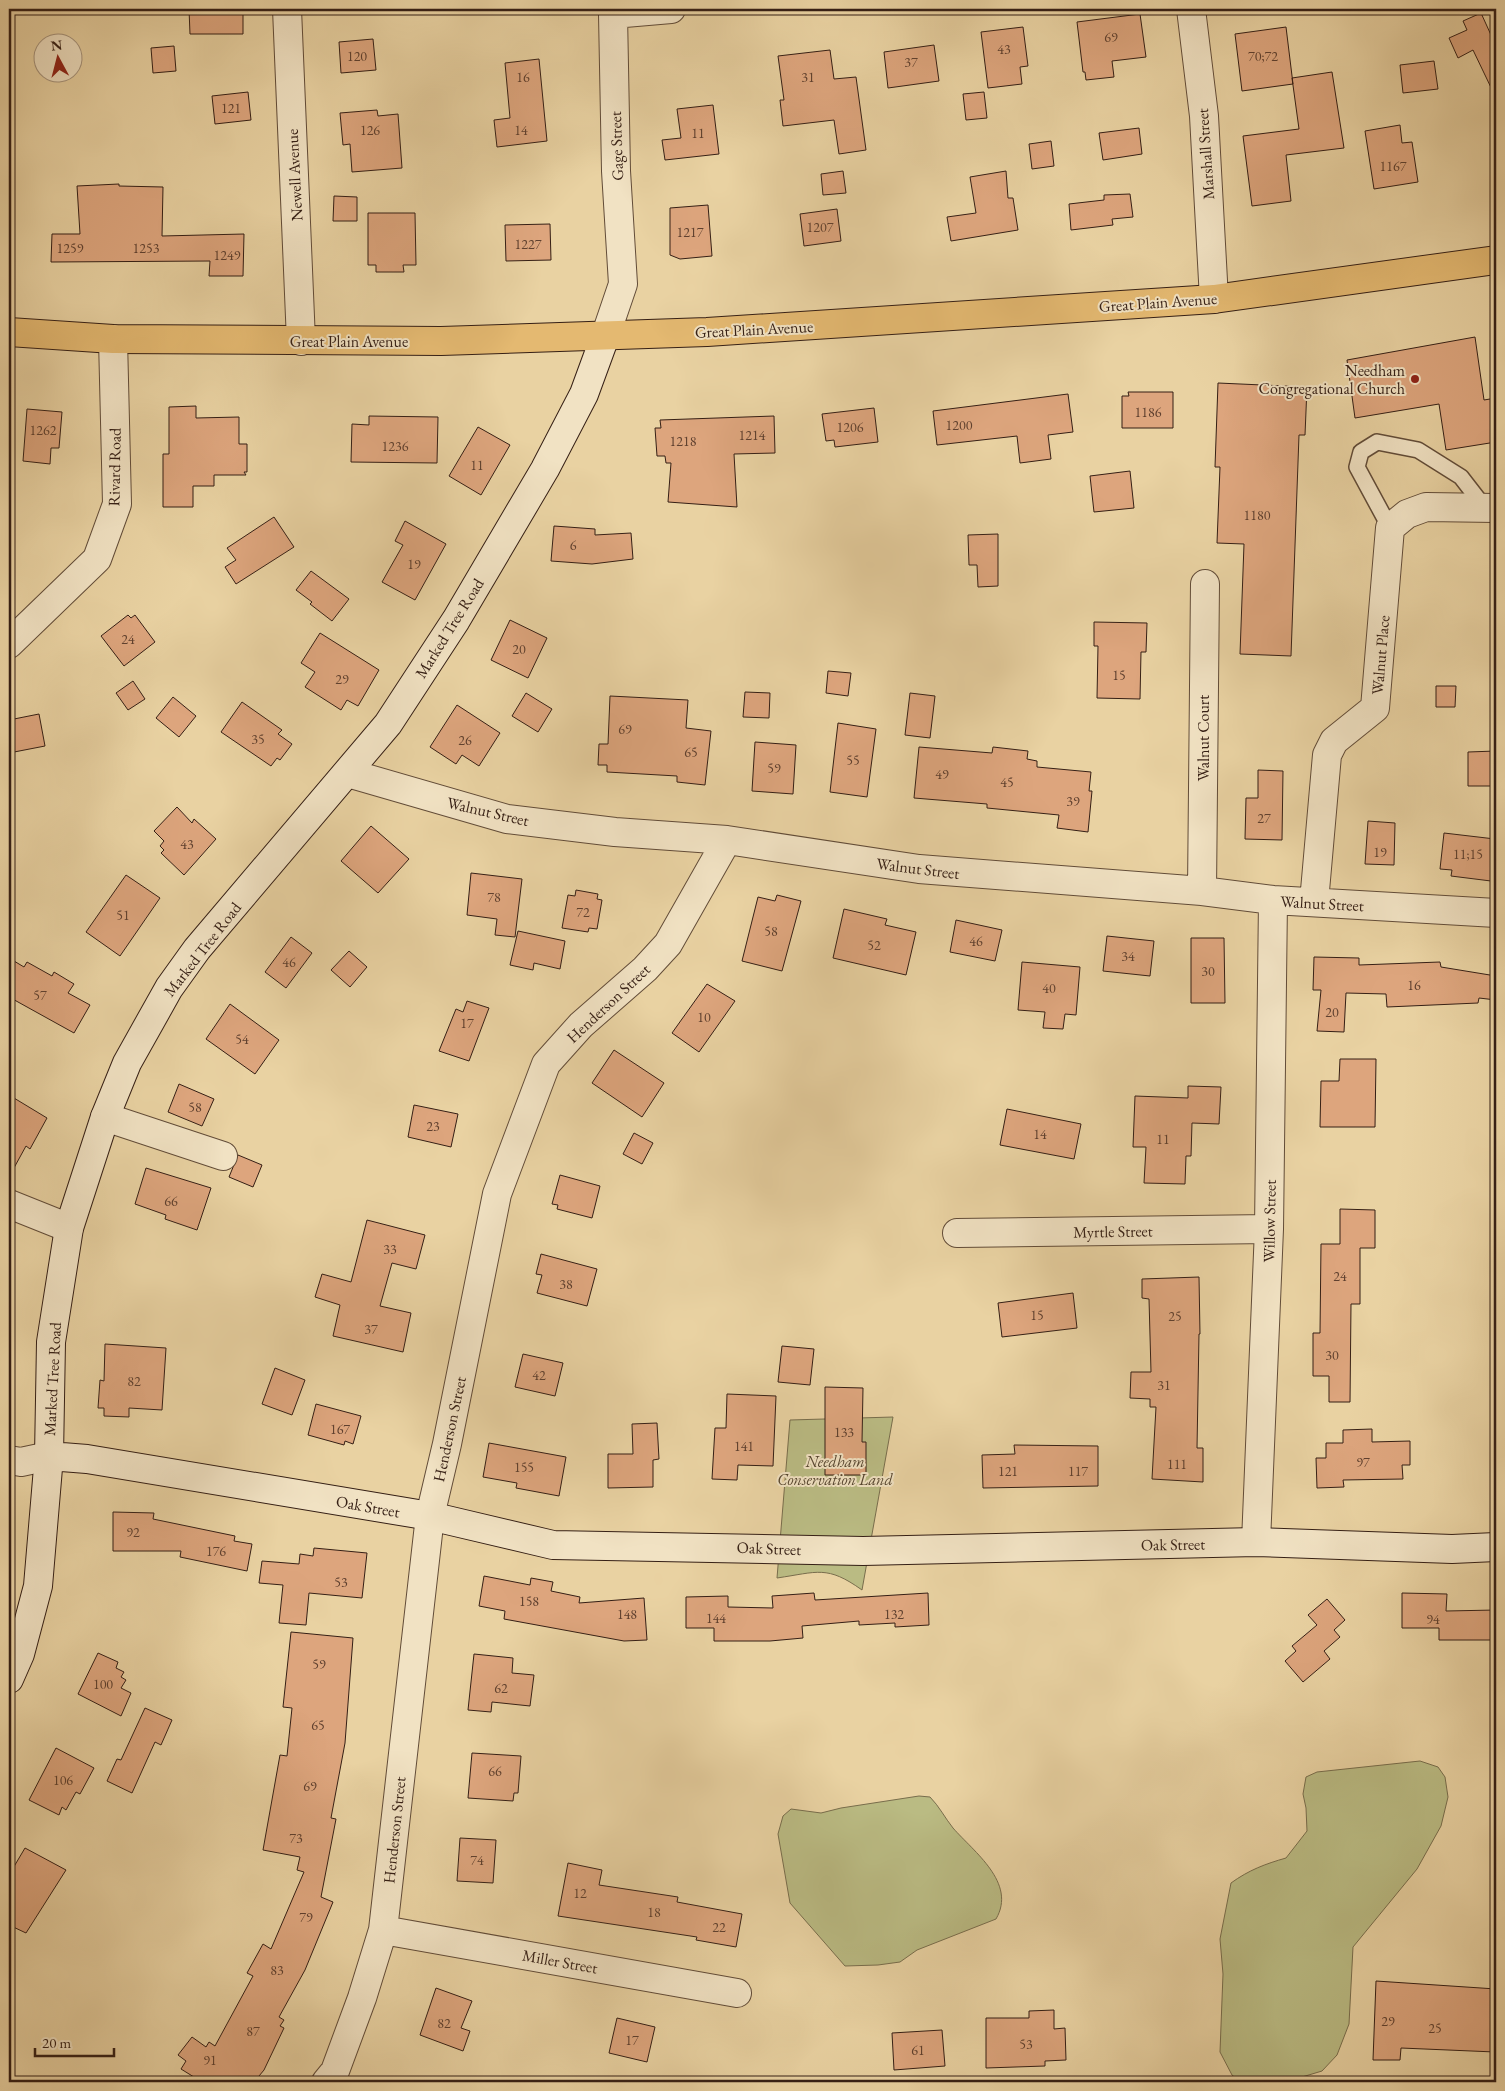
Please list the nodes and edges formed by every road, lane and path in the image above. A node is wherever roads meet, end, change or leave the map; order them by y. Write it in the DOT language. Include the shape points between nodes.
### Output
graph roads {
  1 [pos="287,9"];
  2 [pos="670,9"];
  3 [pos="1191,9"];
  4 [pos="1496,260"];
  5 [pos="1214,299"];
  6 [pos="9,332"];
  7 [pos="606,334"];
  8 [pos="114,338"];
  9 [pos="301,341"];
  10 [pos="1491,508"];
  11 [pos="1390,528"];
  12 [pos="1205,584"];
  13 [pos="9,644"];
  14 [pos="348,773"];
  15 [pos="727,840"];
  16 [pos="1202,891"];
  17 [pos="1273,900"];
  18 [pos="1314,902"];
  19 [pos="1496,913"];
  20 [pos="105,1117"];
  21 [pos="223,1156"];
  22 [pos="9,1204"];
  23 [pos="69,1228"];
  24 [pos="1269,1229"];
  25 [pos="957,1233"];
  26 [pos="49,1456"];
  27 [pos="9,1460"];
  28 [pos="430,1516"];
  29 [pos="1256,1542"];
  30 [pos="1496,1547"];
  31 [pos="9,1678"];
  32 [pos="383,1930"];
  33 [pos="737,1993"];
  34 [pos="326,2082"];
  1 -- 9 [label="street, Newell Avenue"];
  2 -- 7 [label="street, Gage Street" via="612,14 623,284"];
  3 -- 5 [label="street, Marshall Street" via="1204,116"];
  4 -- 5 [label="main road, Great Plain Avenue"];
  5 -- 7 [label="main road, Great Plain Avenue" via="707,332"];
  6 -- 8 [label="main road, Great Plain Avenue"];
  7 -- 9 [label="main road, Great Plain Avenue" via="441,341"];
  7 -- 14 [label="street, Marked Tree Road" via="584,394 545,469 461,611 388,724"];
  8 -- 9 [label="main road, Great Plain Avenue"];
  8 -- 13 [label="street, Rivard Road" via="116,504 97,559"];
  10 -- 11 [label="street" via="1426,507 1407,514"];
  10 -- 11 [label="lane" via="1461,478 1418,450 1377,442 1361,452 1357,466"];
  11 -- 18 [label="street, Walnut Place" via="1375,708 1334,741 1327,755"];
  12 -- 16 [label="street, Walnut Court"];
  14 -- 15 [label="street, Walnut Street" via="506,819 616,832"];
  14 -- 20 [label="street, Marked Tree Road" via="197,949 170,988 127,1063"];
  15 -- 16 [label="street, Walnut Street" via="919,870"];
  15 -- 28 [label="street, Henderson Street" via="668,944 645,969 581,1025 546,1064 497,1194"];
  16 -- 17 [label="street, Walnut Street"];
  17 -- 18 [label="street, Walnut Street"];
  17 -- 24 [label="street, Willow Street"];
  18 -- 19 [label="street, Walnut Street"];
  20 -- 21 [label="street"];
  20 -- 23 [label="street, Marked Tree Road"];
  22 -- 23 [label="street"];
  23 -- 26 [label="street, Marked Tree Road" via="51,1342"];
  24 -- 25 [label="street, Myrtle Street"];
  24 -- 29 [label="street, Willow Street"];
  26 -- 27 [label="street, Oak Street" via="21,1462"];
  26 -- 28 [label="street, Oak Street" via="88,1459"];
  26 -- 31 [label="street, Marked Tree Road" via="38,1586 20,1654"];
  28 -- 29 [label="street, Oak Street" via="553,1545 863,1551"];
  28 -- 32 [label="street, Henderson Street"];
  29 -- 30 [label="street, Oak Street" via="1452,1549"];
  32 -- 33 [label="street, Miller Street"];
  32 -- 34 [label="street, Henderson Street" via="335,2071"];
}
